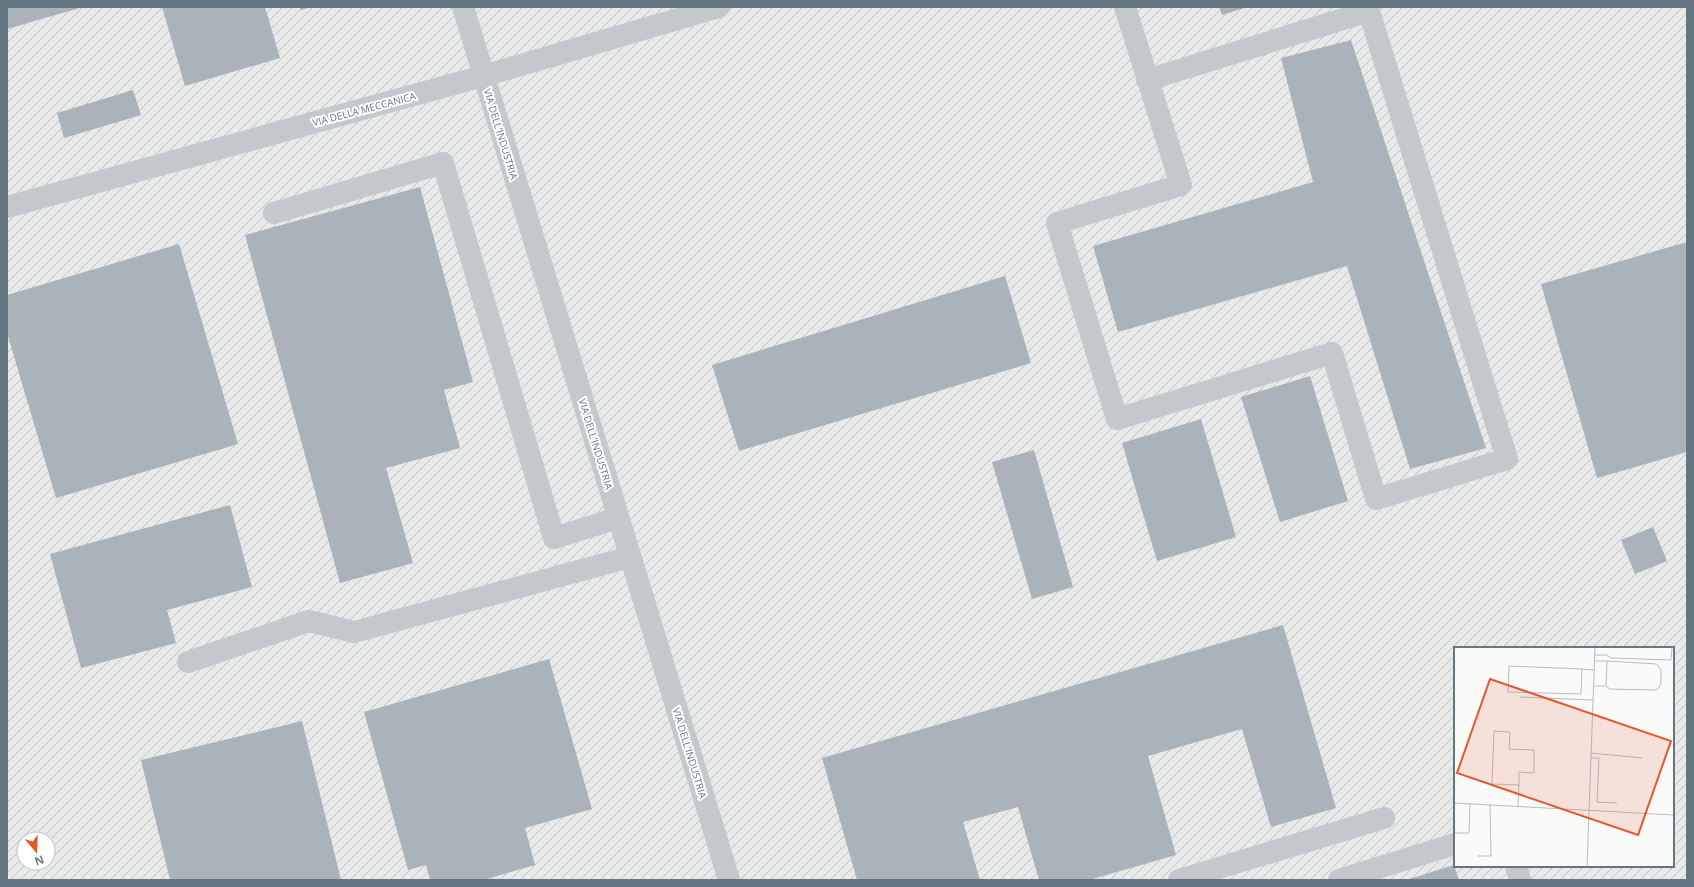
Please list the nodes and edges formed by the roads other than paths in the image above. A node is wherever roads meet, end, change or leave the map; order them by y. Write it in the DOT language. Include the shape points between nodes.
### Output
graph roads {
  1 [pos="462,7"];
  2 [pos="719,7"];
  3 [pos="1125,7"];
  4 [pos="483,76"];
  5 [pos="1147,80"];
  6 [pos="7,207"];
  7 [pos="274,213"];
  8 [pos="618,518"];
  9 [pos="630,557"];
  10 [pos="188,662"];
  11 [pos="1384,818"];
  12 [pos="1454,844"];
  13 [pos="1516,867"];
  14 [pos="729,880"];
  15 [pos="1179,880"];
  16 [pos="1339,880"];
  17 [pos="1520,880"];
  1 -- 4 [label="street, VIA DELL'INDUSTRIA"];
  2 -- 4 [label="street, VIA DELLA MECCANICA"];
  3 -- 5 [label="street"];
  4 -- 6 [label="street, VIA DELLA MECCANICA"];
  4 -- 8 [label="street, VIA DELL'INDUSTRIA"];
  5 -- 5 [label="street" via="1180,186 1057,223 1117,419 1332,353 1376,499 1507,459 1370,11"];
  7 -- 8 [label="street" via="443,163 554,538"];
  8 -- 9 [label="street, VIA DELL'INDUSTRIA"];
  9 -- 10 [label="street" via="354,632 309,621"];
  9 -- 14 [label="street, VIA DELL'INDUSTRIA"];
  11 -- 15 [label="street"];
  12 -- 16 [label="street"];
  13 -- 17 [label="street"];
}
